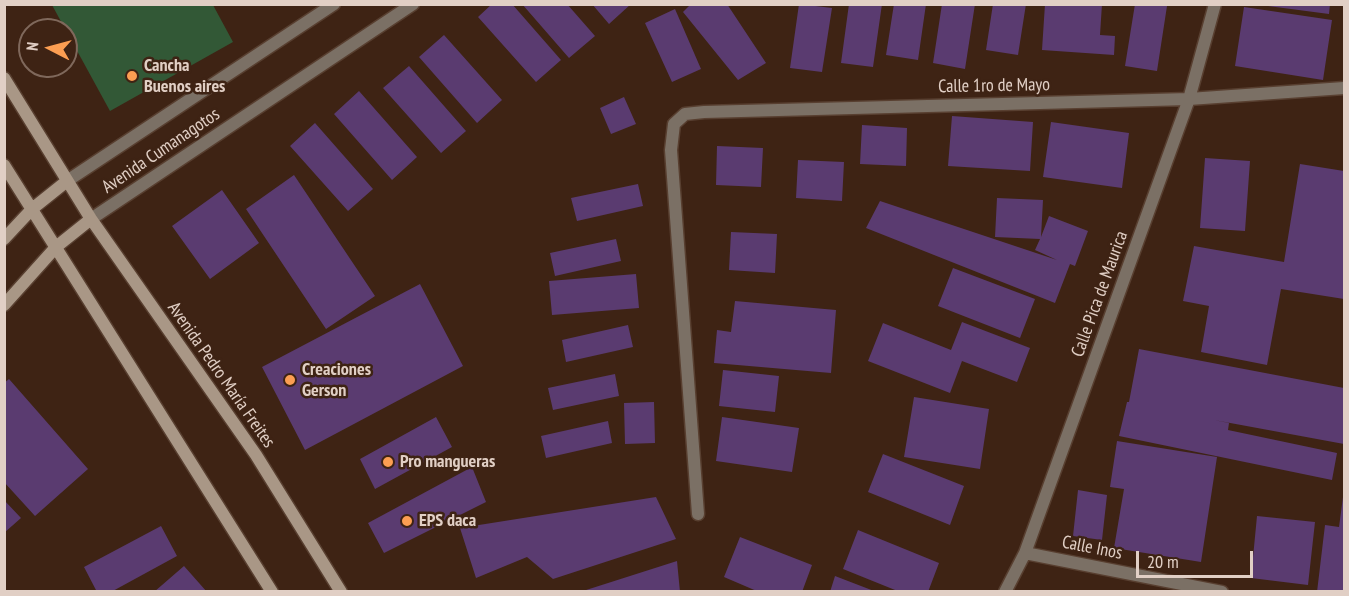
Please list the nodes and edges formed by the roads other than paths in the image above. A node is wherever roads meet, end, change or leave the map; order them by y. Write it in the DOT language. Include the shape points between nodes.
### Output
graph roads {
  1 [pos="334,4"];
  2 [pos="413,4"];
  3 [pos="1215,4"];
  4 [pos="4,78"];
  5 [pos="1344,88"];
  6 [pos="1190,99"];
  7 [pos="4,165"];
  8 [pos="67,181"];
  9 [pos="32,209"];
  10 [pos="91,219"];
  11 [pos="4,239"];
  12 [pos="56,247"];
  13 [pos="4,305"];
  14 [pos="698,513"];
  15 [pos="1025,553"];
  16 [pos="272,591"];
  17 [pos="342,591"];
  18 [pos="1005,591"];
  19 [pos="1222,591"];
  1 -- 8 [label="street, Avenida Cumanagotos"];
  2 -- 10 [label="street, Avenida Cumanagotos"];
  3 -- 6 [label="street, Calle Pica de Maurica"];
  4 -- 8 [label="street, Avenida Pedro María Freites"];
  5 -- 6 [label="street, Calle 1ro de Mayo"];
  6 -- 14 [label="street, Calle 1ro de Mayo" via="685,114 674,124 670,150"];
  6 -- 15 [label="street, Calle Pica de Maurica"];
  7 -- 9 [label="street"];
  8 -- 9 [label="street, Avenida Cumanagotos"];
  8 -- 10 [label="street, Avenida Pedro María Freites"];
  9 -- 11 [label="street, Avenida Cumanagotos"];
  9 -- 12 [label="street"];
  10 -- 12 [label="street, Avenida Cumanagotos"];
  10 -- 17 [label="street, Avenida Pedro María Freites" via="256,456"];
  12 -- 13 [label="street, Avenida Cumanagotos"];
  12 -- 16 [label="street"];
  15 -- 18 [label="street, Calle Pica de Maurica"];
  15 -- 19 [label="street, Calle Inos"];
}
